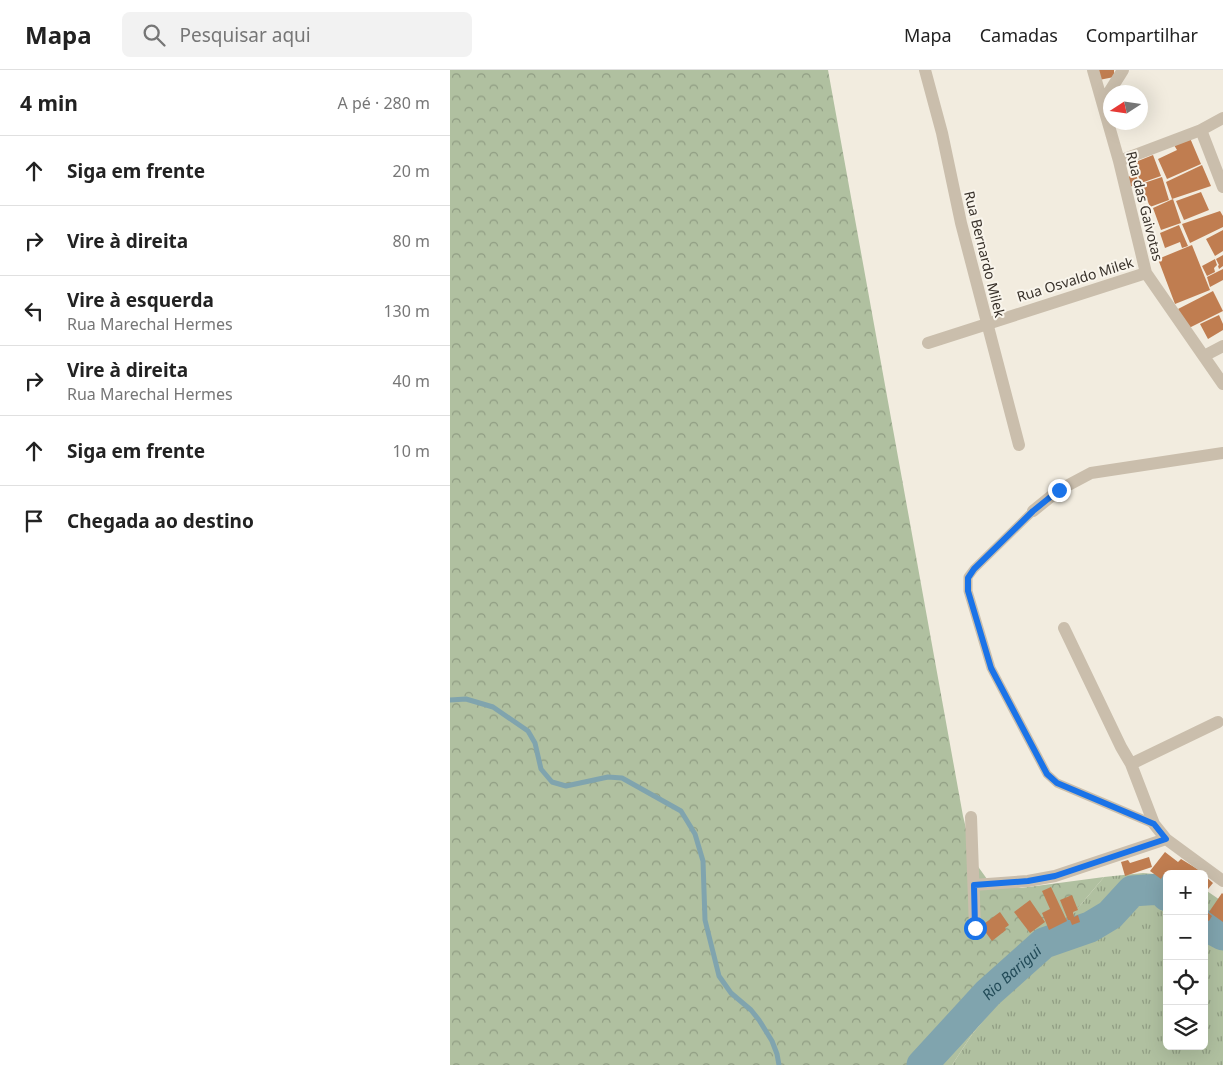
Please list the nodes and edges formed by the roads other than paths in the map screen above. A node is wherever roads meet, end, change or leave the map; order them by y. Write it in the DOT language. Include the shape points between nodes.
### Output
graph roads {
  1 [pos="925,70"];
  2 [pos="1093,70"];
  3 [pos="1124,71"];
  4 [pos="1115,85"];
  5 [pos="1103,102"];
  6 [pos="1223,118"];
  7 [pos="1111,130"];
  8 [pos="1201,130"];
  9 [pos="1119,161"];
  10 [pos="1223,187"];
  11 [pos="1146,273"];
  12 [pos="987,323"];
  13 [pos="928,343"];
  14 [pos="1223,346"];
  15 [pos="1204,356"];
  16 [pos="1223,384"];
  17 [pos="1020,445"];
  18 [pos="1223,453"];
  19 [pos="1033,511"];
  20 [pos="1064,628"];
  21 [pos="1218,722"];
  22 [pos="1131,764"];
  23 [pos="971,817"];
  24 [pos="1154,824"];
  25 [pos="1166,839"];
  26 [pos="1223,881"];
  27 [pos="974,885"];
  28 [pos="975,928"];
  1 -- 12 [label="street, Rua Bernardo Milek"];
  2 -- 5 [label="street, Rua das Gaivotas"];
  3 -- 4 [label="street"];
  6 -- 8 [label="street"];
  7 -- 9 [label="street, Rua das Gaivotas"];
  8 -- 9 [label="street"];
  8 -- 10 [label="street"];
  9 -- 11 [label="street, Rua das Gaivotas"];
  11 -- 12 [label="street, Rua Osvaldo Milek"];
  11 -- 15 [label="street, Rua das Gaivotas"];
  12 -- 13 [label="street, Rua Osvaldo Milek"];
  12 -- 17 [label="street, Rua Bernardo Milek"];
  14 -- 15 [label="street"];
  15 -- 16 [label="street, Rua das Gaivotas"];
  18 -- 19 [label="street" via="1091,473 1059,490"];
  19 -- 24 [label="lane" via="968,578 968,591 991,668 1047,774 1057,783"];
  20 -- 22 [label="street"];
  21 -- 22 [label="street"];
  22 -- 24 [label="street"];
  23 -- 27 [label="street"];
  24 -- 25 [label="street"];
  25 -- 26 [label="street"];
  25 -- 27 [label="street" via="1055,876"];
  27 -- 28 [label="street"];
}
